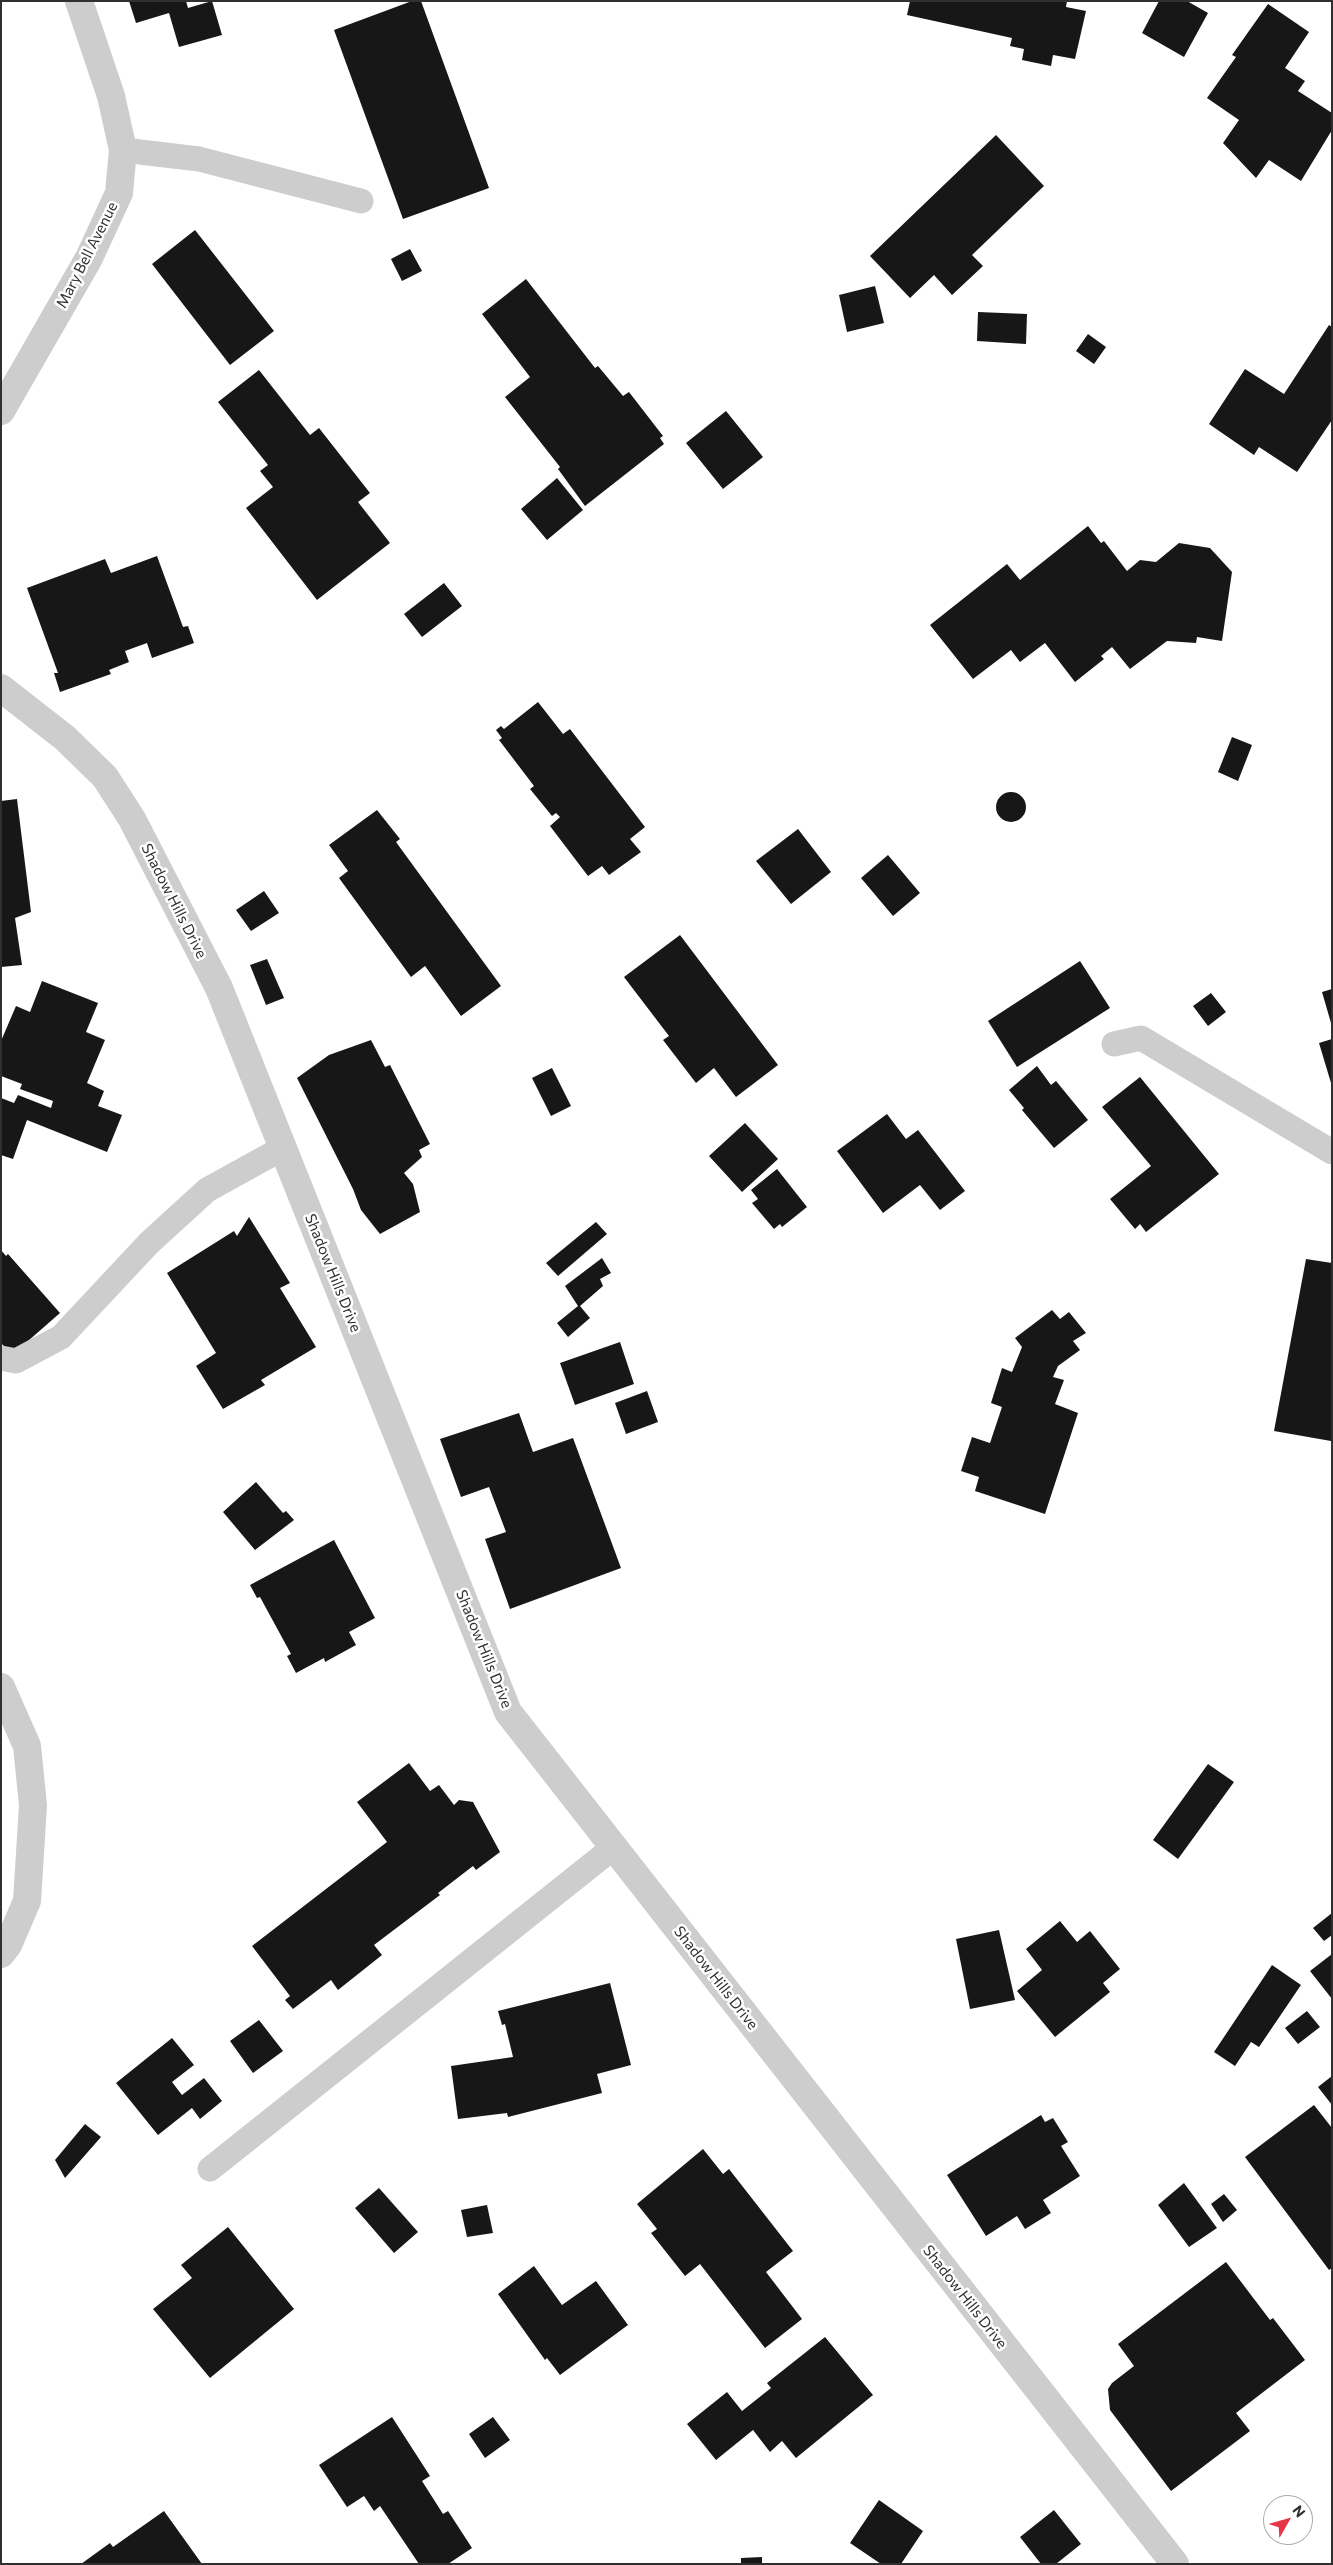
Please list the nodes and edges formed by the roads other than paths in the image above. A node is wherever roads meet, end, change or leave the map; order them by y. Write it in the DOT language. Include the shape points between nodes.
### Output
graph roads {
  1 [pos="79,1"];
  2 [pos="123,150"];
  3 [pos="361,201"];
  4 [pos="1,411"];
  5 [pos="1,688"];
  6 [pos="1114,1044"];
  7 [pos="283,1148"];
  8 [pos="1332,1152"];
  9 [pos="1,1358"];
  10 [pos="1,1686"];
  11 [pos="614,1847"];
  12 [pos="1,1954"];
  13 [pos="210,2169"];
  14 [pos="1175,2564"];
  1 -- 2 [label="street, Mary Bell Avenue" via="110,96"];
  2 -- 3 [label="lane" via="199,159"];
  2 -- 4 [label="street, Mary Bell Avenue" via="119,193 112,209 89,258"];
  5 -- 7 [label="street, Shadow Hills Drive" via="65,738 105,777 132,819 219,988"];
  6 -- 8 [label="lane" via="1141,1038"];
  7 -- 9 [label="lane" via="207,1190 149,1243 61,1337 16,1361"];
  7 -- 11 [label="street, Shadow Hills Drive" via="508,1712"];
  10 -- 12 [label="street" via="27,1746 33,1805 27,1901"];
  11 -- 13 [label="lane"];
  11 -- 14 [label="street, Shadow Hills Drive"];
}
